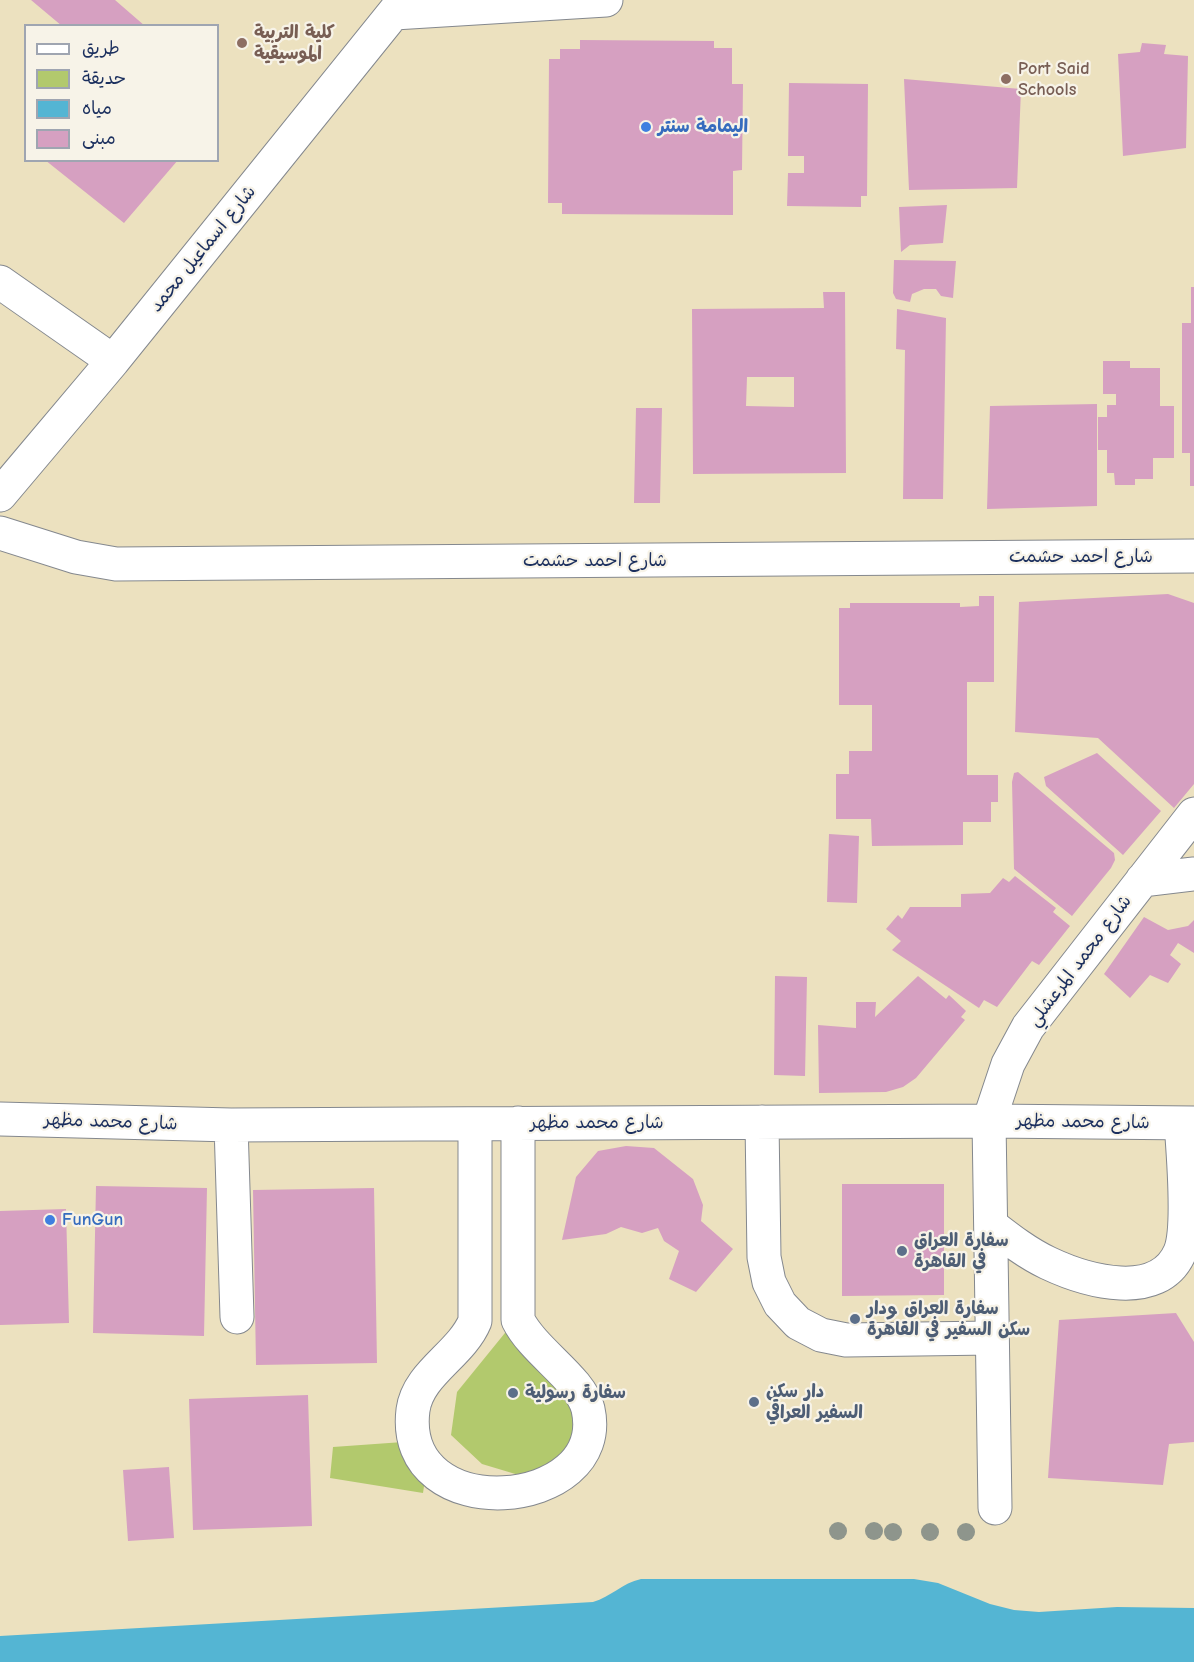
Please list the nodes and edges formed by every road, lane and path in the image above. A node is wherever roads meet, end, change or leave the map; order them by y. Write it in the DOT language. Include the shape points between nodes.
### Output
graph roads {
  1 [pos="606,0"];
  2 [pos="399,6"];
  3 [pos="0,282"];
  4 [pos="113,361"];
  5 [pos="0,495"];
  6 [pos="0,533"];
  7 [pos="1194,556"];
  8 [pos="1194,814"];
  9 [pos="1194,874"];
  10 [pos="1142,880"];
  11 [pos="0,1119"];
  12 [pos="989,1121"];
  13 [pos="762,1122"];
  14 [pos="518,1123"];
  15 [pos="1187,1123"];
  16 [pos="475,1124"];
  17 [pos="231,1125"];
  18 [pos="475,1206"];
  19 [pos="518,1206"];
  20 [pos="991,1225"];
  21 [pos="237,1317"];
  22 [pos="518,1320"];
  23 [pos="475,1321"];
  24 [pos="992,1338"];
  25 [pos="995,1508"];
  1 -- 2 [label="street"];
  2 -- 4 [label="street, شارع اسماعيل محمد"];
  3 -- 4 [label="street"];
  4 -- 5 [label="street, شارع اسماعيل محمد"];
  6 -- 7 [label="street, شارع احمد حشمت" via="76,557 116,564"];
  8 -- 10 [label="street, شارع محمد المرعشلي"];
  9 -- 10 [label="street"];
  10 -- 12 [label="street, شارع محمد المرعشلي" via="1028,1027 1008,1064"];
  11 -- 17 [label="street, شارع محمد مظهر"];
  12 -- 13 [label="street, شارع محمد مظهر"];
  12 -- 15 [label="street, شارع محمد مظهر"];
  12 -- 20 [label="street, شارع محمد المرعشلي"];
  13 -- 14 [label="street, شارع محمد مظهر"];
  13 -- 24 [label="street" via="764,1257 769,1282 780,1304 798,1323 821,1335 846,1340"];
  14 -- 16 [label="street, شارع محمد مظهر"];
  14 -- 19 [label="street"];
  15 -- 20 [label="street" via="1184,1225 1180,1251 1166,1272 1143,1283 1082,1275 1018,1246"];
  16 -- 17 [label="street, شارع محمد مظهر"];
  16 -- 18 [label="street"];
  17 -- 21 [label="street"];
  18 -- 19 [label="street"];
  18 -- 23 [label="street"];
  19 -- 22 [label="street"];
  20 -- 24 [label="street, شارع محمد المرعشلي"];
  22 -- 23 [label="street"];
  22 -- 23 [label="street" via="534,1345 577,1388 588,1408 590,1430 583,1452 568,1468 543,1485 514,1494 484,1494 454,1485 428,1468 415,1440 413,1409 426,1381 462,1344"];
  24 -- 25 [label="street, شارع محمد المرعشلي"];
}
